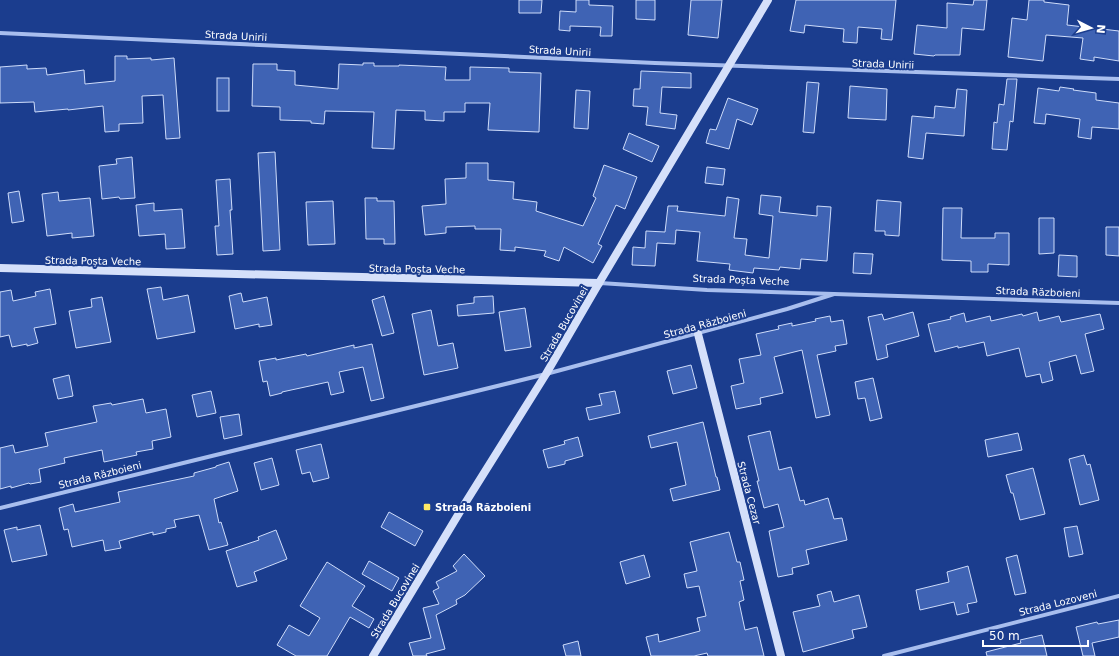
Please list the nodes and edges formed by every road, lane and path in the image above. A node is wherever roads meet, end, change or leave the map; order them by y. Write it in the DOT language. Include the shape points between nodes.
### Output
graph roads {
  1 [pos="768,0"];
  2 [pos="0,33"];
  3 [pos="729,66"];
  4 [pos="1119,79"];
  5 [pos="0,268"];
  6 [pos="599,283"];
  7 [pos="834,294"];
  8 [pos="1119,302"];
  9 [pos="698,334"];
  10 [pos="546,374"];
  11 [pos="0,508"];
  12 [pos="1119,596"];
  13 [pos="373,656"];
  14 [pos="781,656"];
  15 [pos="884,656"];
  1 -- 3 [label="street, Strada Bucovinei"];
  2 -- 3 [label="street, Strada Unirii"];
  3 -- 4 [label="street, Strada Unirii"];
  3 -- 6 [label="street, Strada Bucovinei"];
  5 -- 6 [label="street, Strada Poșta Veche"];
  6 -- 7 [label="street, Strada Poșta Veche"];
  6 -- 10 [label="street, Strada Bucovinei"];
  7 -- 8 [label="street, Strada Războieni"];
  7 -- 9 [label="street, Strada Războieni"];
  9 -- 10 [label="street, Strada Războieni"];
  9 -- 14 [label="street, Strada Cezar"];
  10 -- 11 [label="street, Strada Războieni"];
  10 -- 13 [label="street, Strada Bucovinei"];
  12 -- 15 [label="street, Strada Lozoveni"];
}
